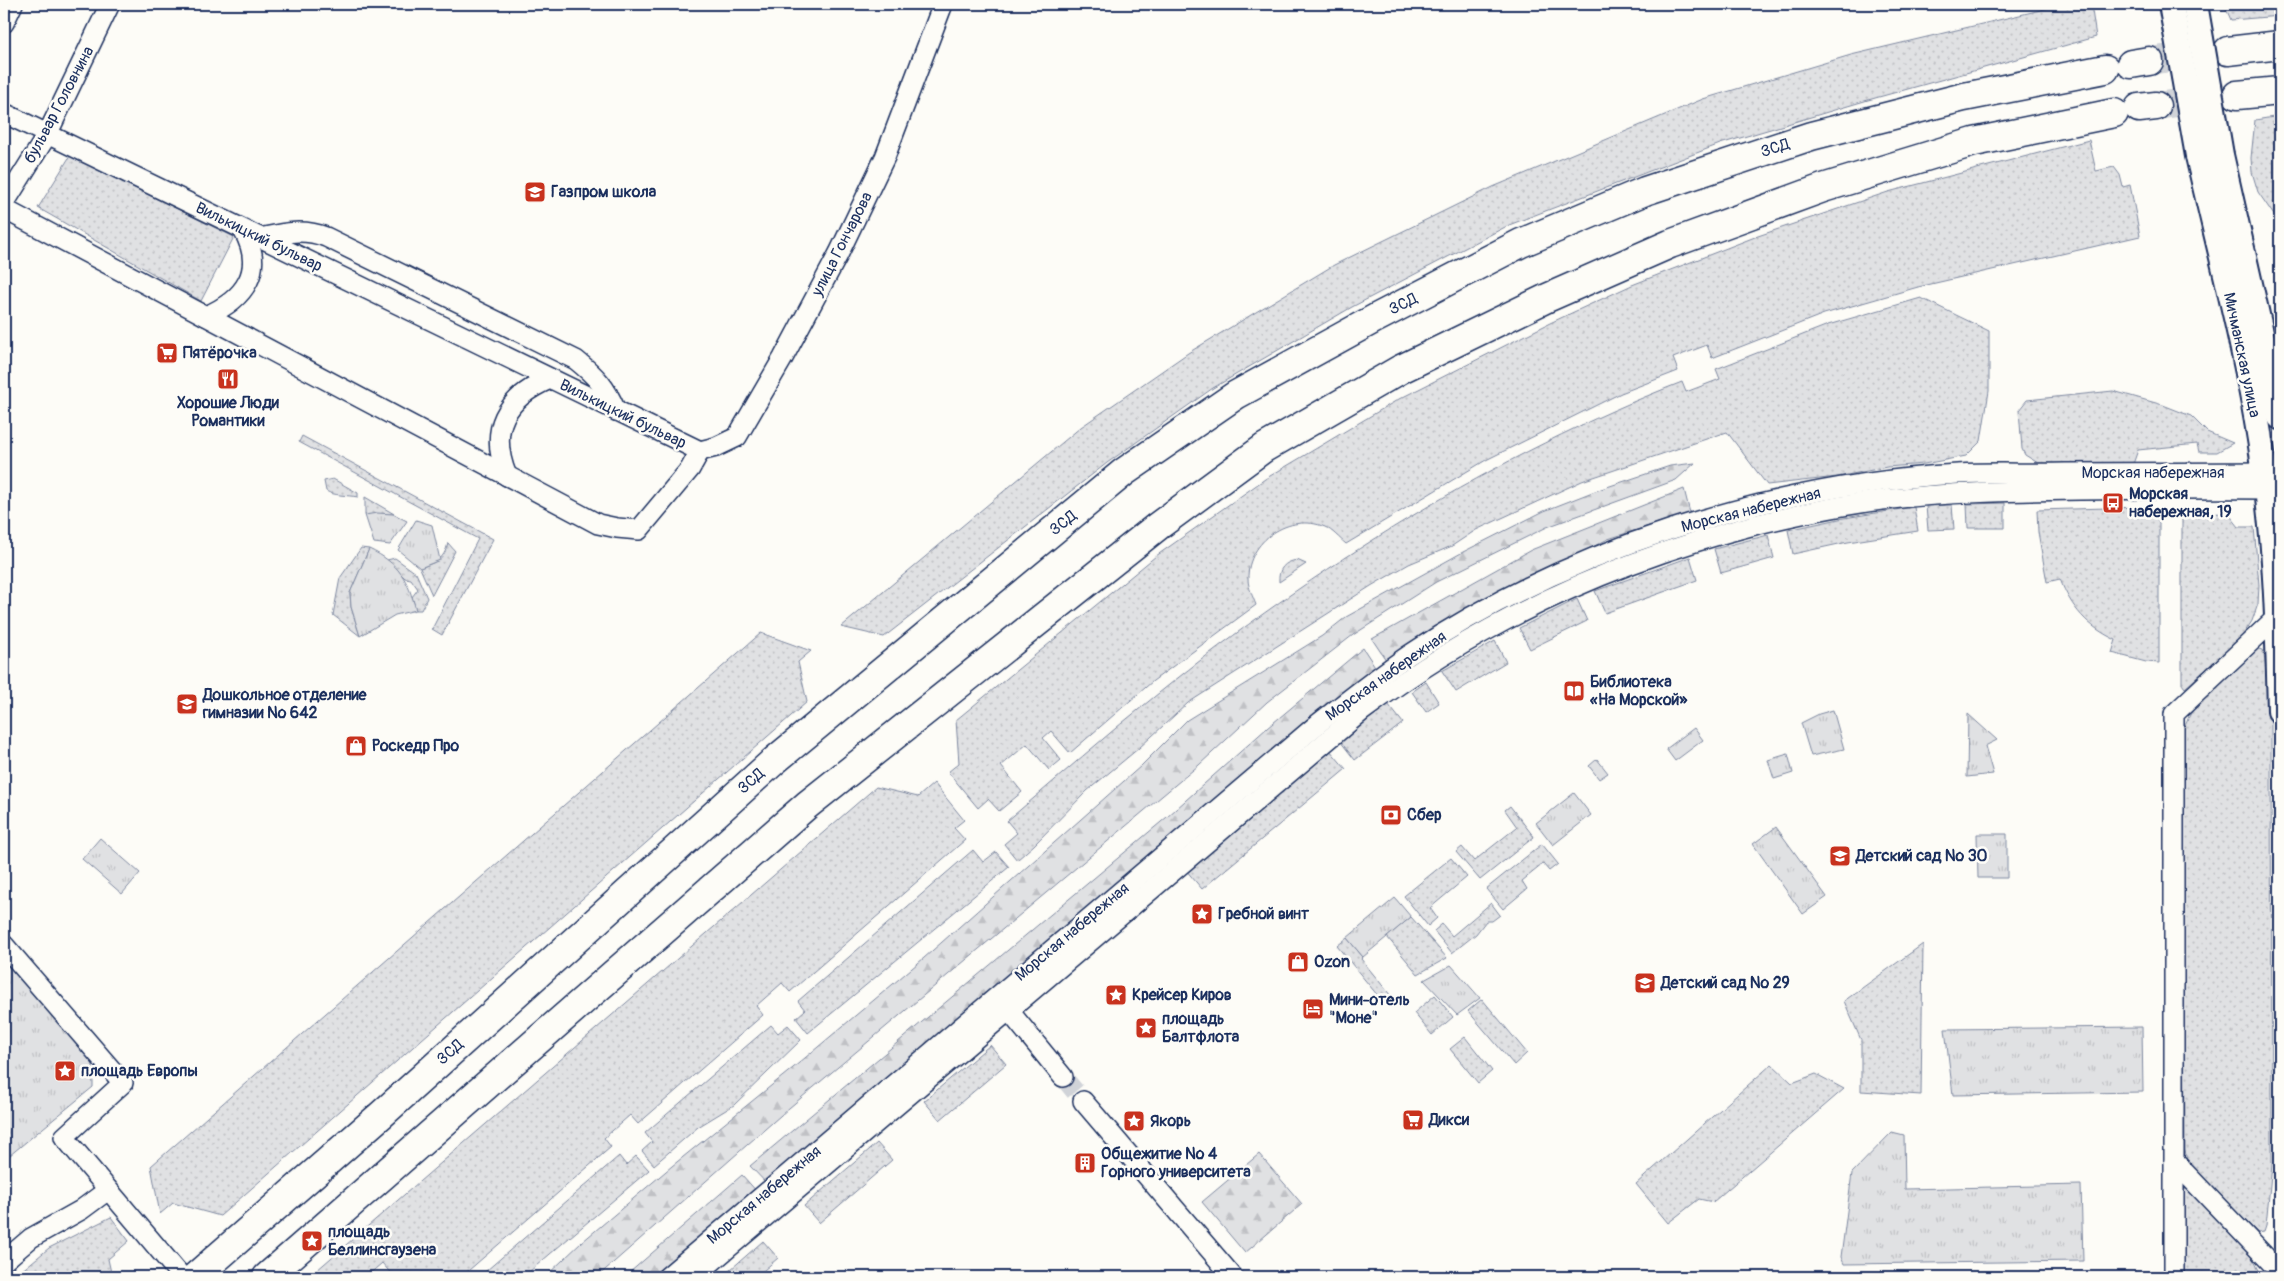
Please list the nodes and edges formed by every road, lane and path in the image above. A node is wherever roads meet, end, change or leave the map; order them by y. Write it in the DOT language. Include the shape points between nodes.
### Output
graph roads {
  1 [pos="13,4"];
  2 [pos="110,4"];
  3 [pos="942,4"];
  4 [pos="2171,4"];
  5 [pos="2195,4"];
  6 [pos="4,23"];
  7 [pos="2280,45"];
  8 [pos="2228,51"];
  9 [pos="2129,64"];
  10 [pos="2280,91"];
  11 [pos="2237,95"];
  12 [pos="2137,109"];
  13 [pos="4,113"];
  14 [pos="47,134"];
  15 [pos="4,204"];
  16 [pos="4,209"];
  17 [pos="251,234"];
  18 [pos="206,316"];
  19 [pos="550,379"];
  20 [pos="616,411"];
  21 [pos="2280,417"];
  22 [pos="700,451"];
  23 [pos="507,476"];
  24 [pos="2273,480"];
  25 [pos="2277,616"];
  26 [pos="2280,711"];
  27 [pos="4,945"];
  28 [pos="1002,1003"];
  29 [pos="1063,1077"];
  30 [pos="1083,1101"];
  31 [pos="2174,1161"];
  32 [pos="108,1190"];
  33 [pos="4,1261"];
  34 [pos="2280,1272"];
  35 [pos="182,1277"];
  36 [pos="195,1277"];
  37 [pos="267,1277"];
  38 [pos="667,1277"];
  39 [pos="694,1277"];
  40 [pos="1233,1277"];
  41 [pos="2174,1277"];
  1 -- 6 [label="street"];
  2 -- 14 [label="street, бульвар Головнина"];
  3 -- 22 [label="street, улица Гончарова" via="885,157 782,358 737,437"];
  4 -- 24 [label="main road, Мичманская улица, bridge" via="2198,156"];
  5 -- 21 [label="main road, Мичманская улица, bridge" via="2221,154"];
  7 -- 8 [label="highway"];
  9 -- 36 [label="highway, ЗСД" via="1964,97 1811,136 1645,191 1521,243 1236,395 1124,472 774,760 381,1115"];
  10 -- 11 [label="highway"];
  12 -- 37 [label="highway" via="1974,142 1823,188 1670,244 1547,298 1401,369 1264,448 1158,526 808,805"];
  13 -- 14 [label="street, Вилькицкий бульвар"];
  14 -- 15 [label="street, бульвар Головнина"];
  14 -- 17 [label="street, Вилькицкий бульвар"];
  16 -- 18 [label="street, Вилькицкий бульвар"];
  17 -- 18 [label="street" via="252,268 242,293 232,303"];
  17 -- 19 [label="street, Вилькицкий бульвар"];
  17 -- 20 [label="street" via="299,230 326,237 576,360 608,391"];
  18 -- 23 [label="street, Вилькицкий бульвар"];
  19 -- 20 [label="street, Вилькицкий бульвар"];
  19 -- 23 [label="street" via="534,386 513,402 506,412 498,447"];
  20 -- 22 [label="street, Вилькицкий бульвар"];
  22 -- 23 [label="street, Вилькицкий бульвар" via="690,469 639,530 598,524"];
  24 -- 25 [label="main road, Мичманская улица"];
  24 -- 28 [label="street, Морская набережная" via="1960,492 1880,500 1803,514 1716,536 1589,580 1479,634 1392,688"];
  25 -- 26 [label="main road, Мичманская улица"];
  25 -- 31 [label="street" via="2174,714"];
  27 -- 32 [label="street" via="123,1084 64,1137"];
  28 -- 29 [label="street"];
  28 -- 38 [label="street, Морская набережная"];
  28 -- 39 [label="street, Морская набережная"];
  30 -- 40 [label="street"];
  31 -- 34 [label="street"];
  31 -- 41 [label="street"];
  32 -- 33 [label="street" via="32,1238"];
  32 -- 35 [label="street"];
}
